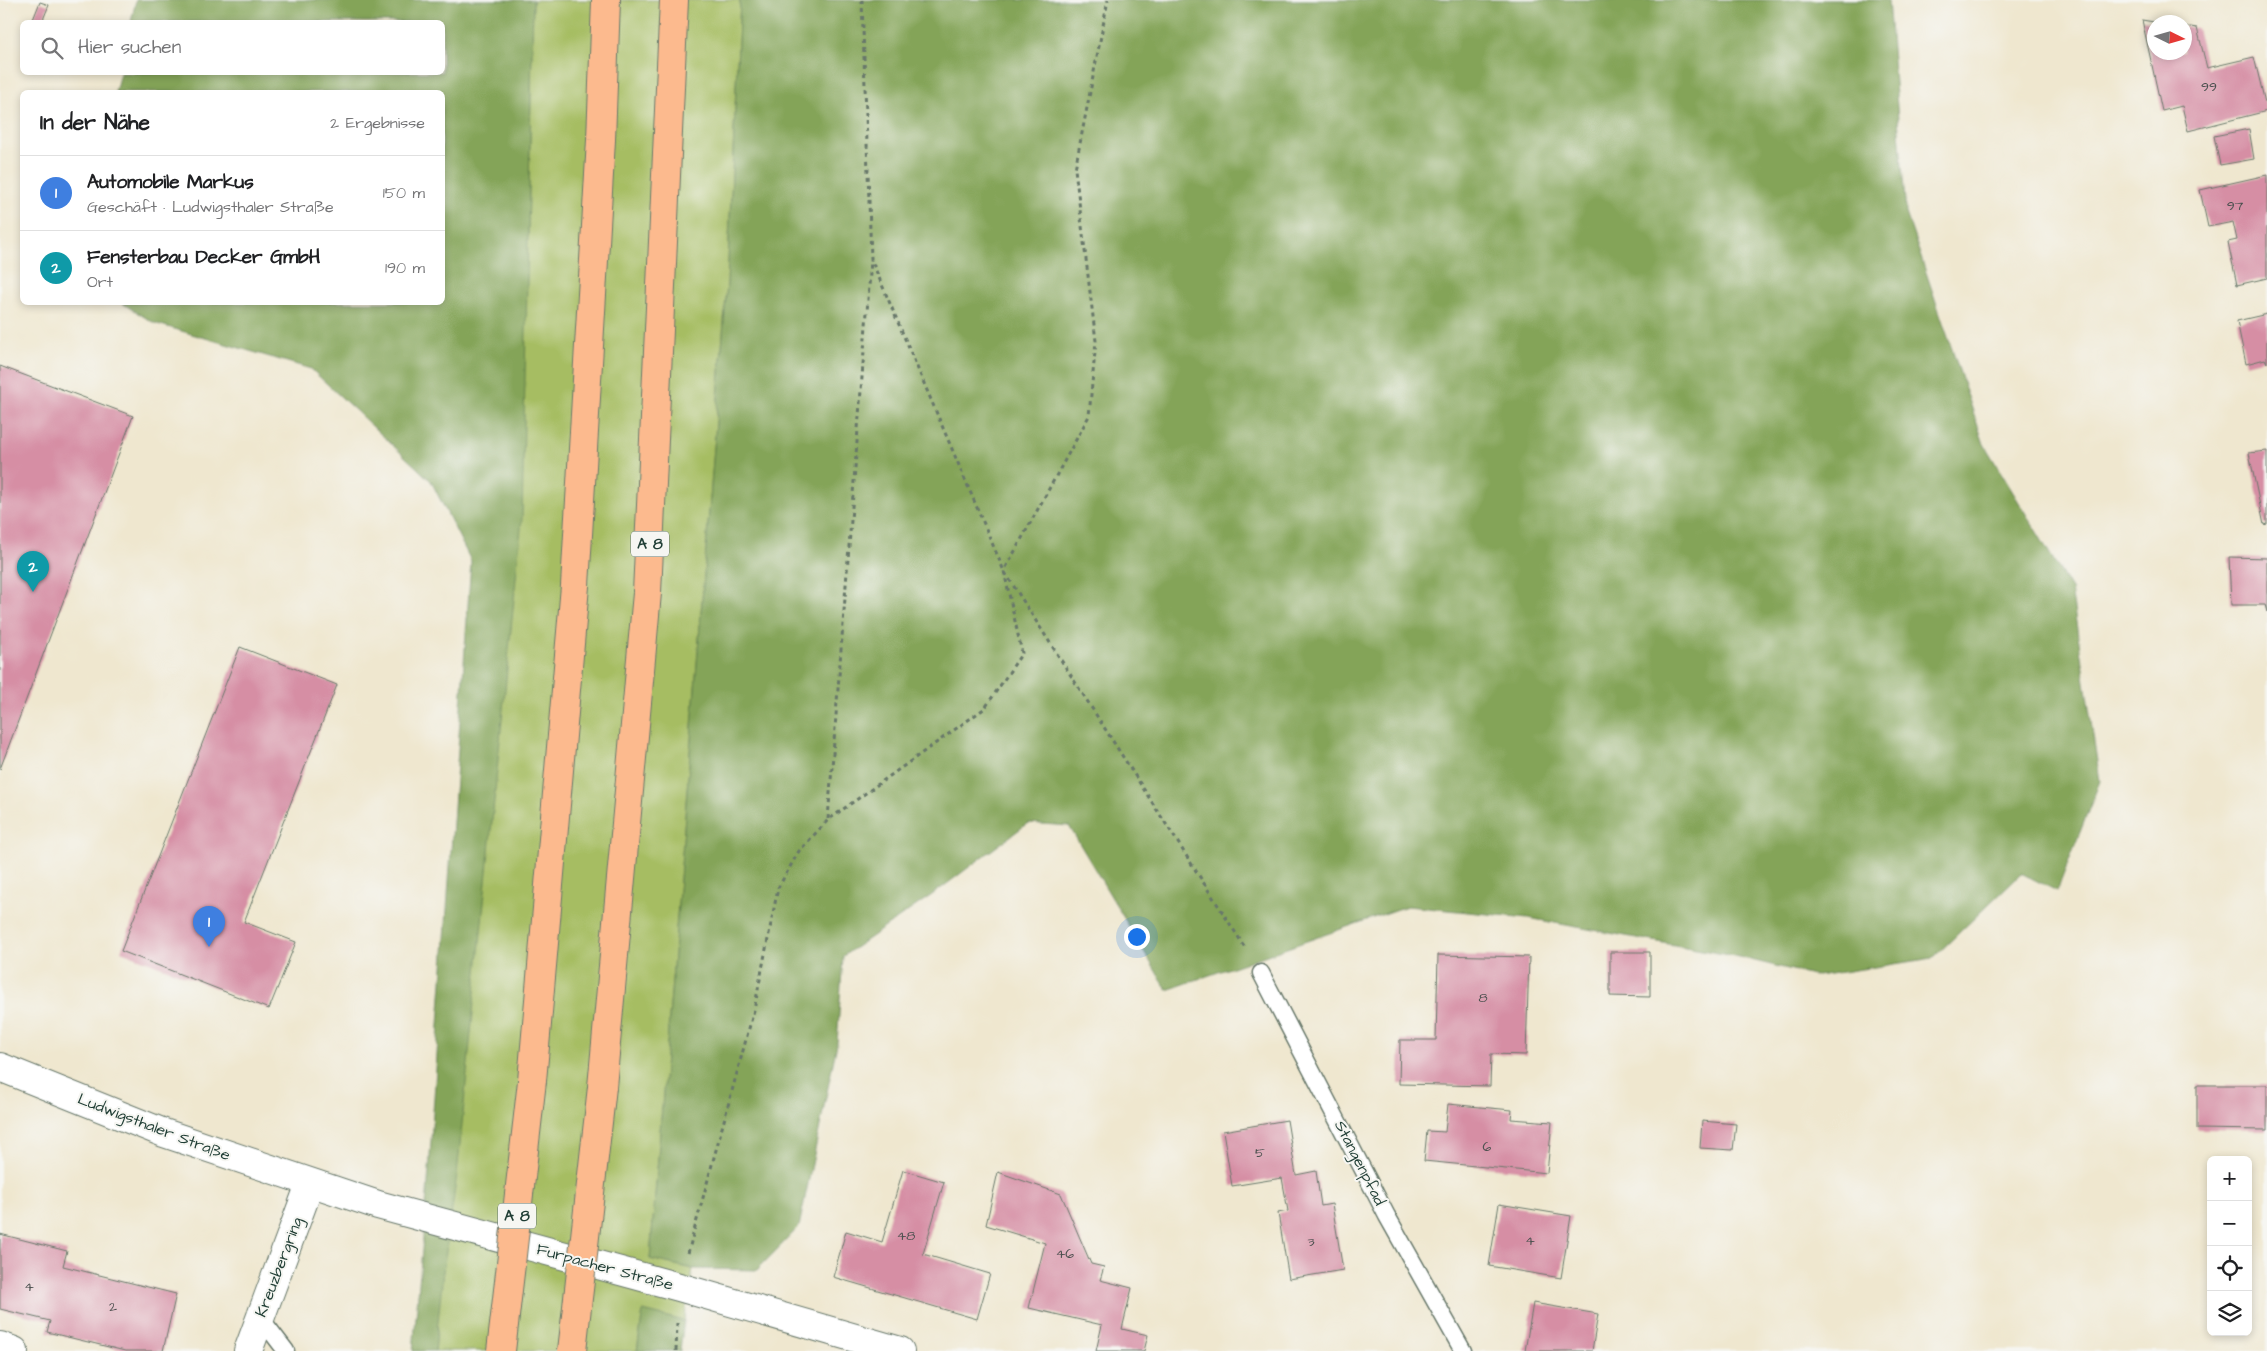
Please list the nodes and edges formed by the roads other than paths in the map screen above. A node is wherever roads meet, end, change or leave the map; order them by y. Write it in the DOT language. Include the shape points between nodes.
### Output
graph roads {
  1 [pos="606,0"];
  2 [pos="674,0"];
  3 [pos="1261,973"];
  4 [pos="0,1067"];
  5 [pos="310,1184"];
  6 [pos="260,1318"];
  7 [pos="0,1346"];
  8 [pos="14,1351"];
  9 [pos="248,1351"];
  10 [pos="286,1351"];
  11 [pos="501,1351"];
  12 [pos="572,1351"];
  13 [pos="900,1351"];
  14 [pos="1463,1351"];
  1 -- 11 [label="highway, A 8, bridge" via="575,586 532,1081"];
  2 -- 12 [label="highway, A 8, bridge" via="647,594 602,1087"];
  3 -- 14 [label="lane, Stangenpfad" via="1387,1216"];
  4 -- 5 [label="street, Ludwigsthaler Straße" via="164,1133"];
  5 -- 6 [label="street, Kreuzbergring"];
  5 -- 13 [label="street, Furpacher Straße"];
  6 -- 9 [label="street, Kreuzbergring"];
  6 -- 10 [label="lane"];
  7 -- 8 [label="street"];
}
